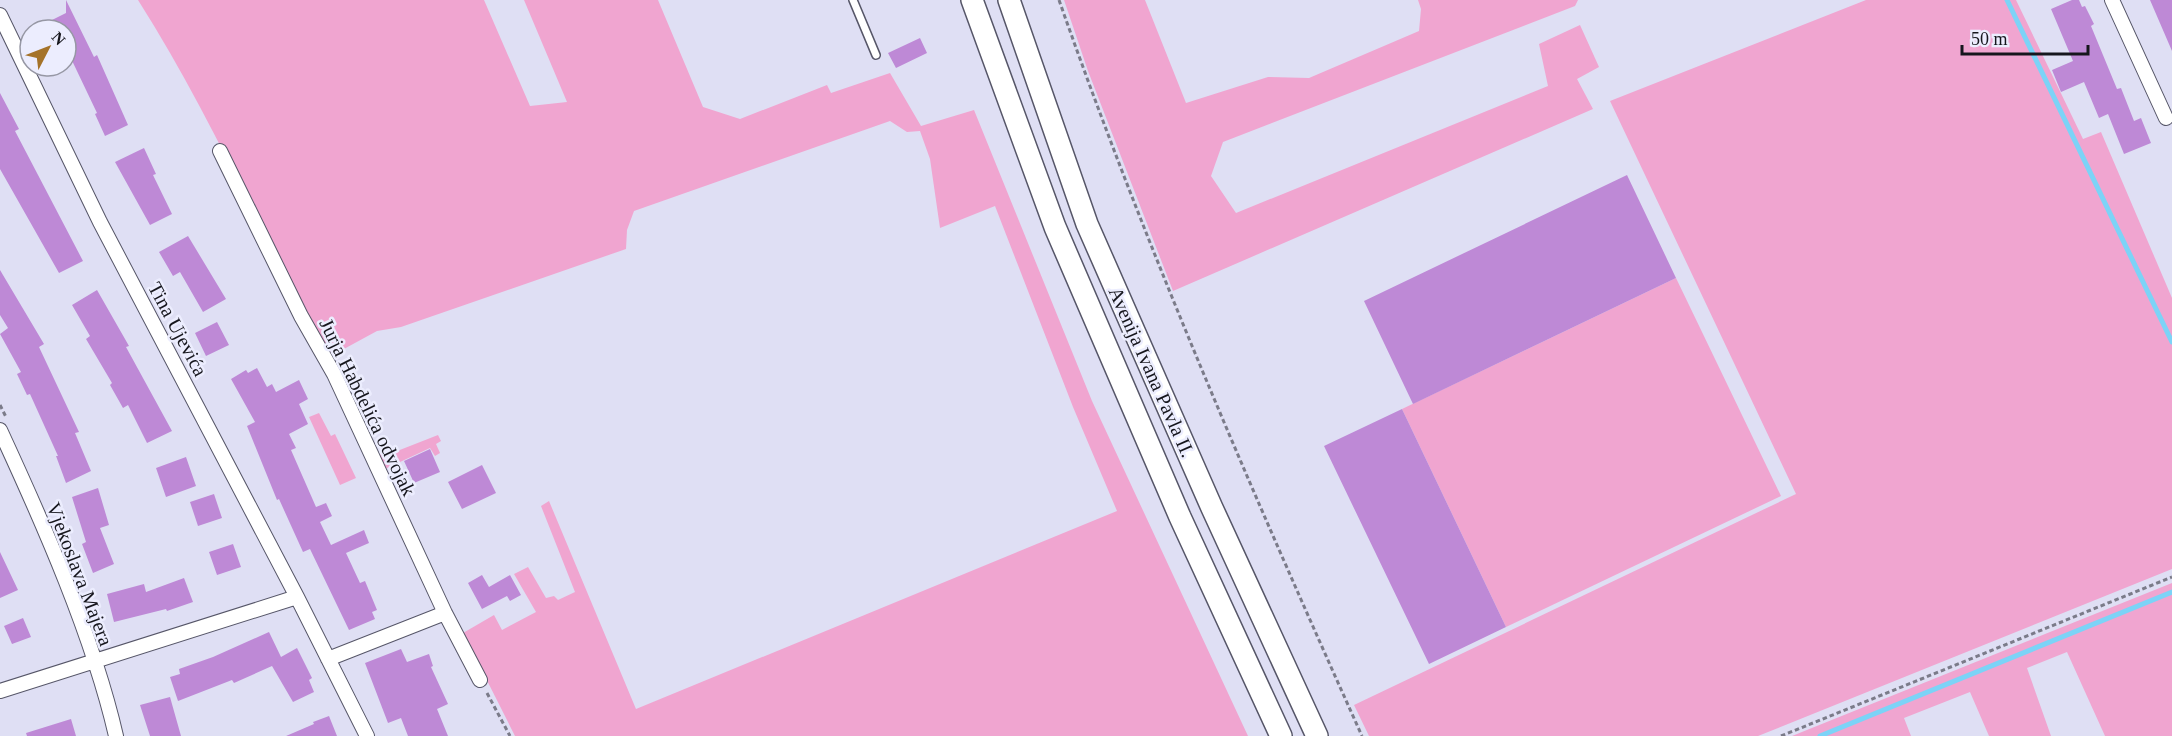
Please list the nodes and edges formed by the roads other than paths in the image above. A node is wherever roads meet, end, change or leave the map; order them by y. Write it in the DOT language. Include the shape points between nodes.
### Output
graph roads {
  1 [pos="853,0"];
  2 [pos="972,0"];
  3 [pos="1009,0"];
  4 [pos="2112,0"];
  5 [pos="0,15"];
  6 [pos="876,55"];
  7 [pos="2166,118"];
  8 [pos="220,151"];
  9 [pos="0,430"];
  10 [pos="297,597"];
  11 [pos="446,613"];
  12 [pos="328,659"];
  13 [pos="93,661"];
  14 [pos="480,680"];
  15 [pos="0,692"];
  16 [pos="116,736"];
  17 [pos="367,736"];
  18 [pos="1281,736"];
  19 [pos="1317,736"];
  1 -- 6 [label="lane"];
  2 -- 18 [label="main road, Avenija Ivana Pavla II." via="1055,227 1180,517"];
  3 -- 19 [label="main road, Avenija Ivana Pavla II." via="1087,224"];
  4 -- 7 [label="street"];
  5 -- 10 [label="street, Tina Ujevića" via="99,222"];
  8 -- 11 [label="street, Jurja Habdelića odvojak" via="334,374"];
  9 -- 13 [label="street, Vjekoslava Majera"];
  10 -- 12 [label="street, Tina Ujevića"];
  10 -- 13 [label="street"];
  11 -- 12 [label="street"];
  11 -- 14 [label="street, Jurja Habdelića odvojak"];
  12 -- 17 [label="street, Tina Ujevića"];
  13 -- 15 [label="street"];
  13 -- 16 [label="street, Vjekoslava Majera"];
}
